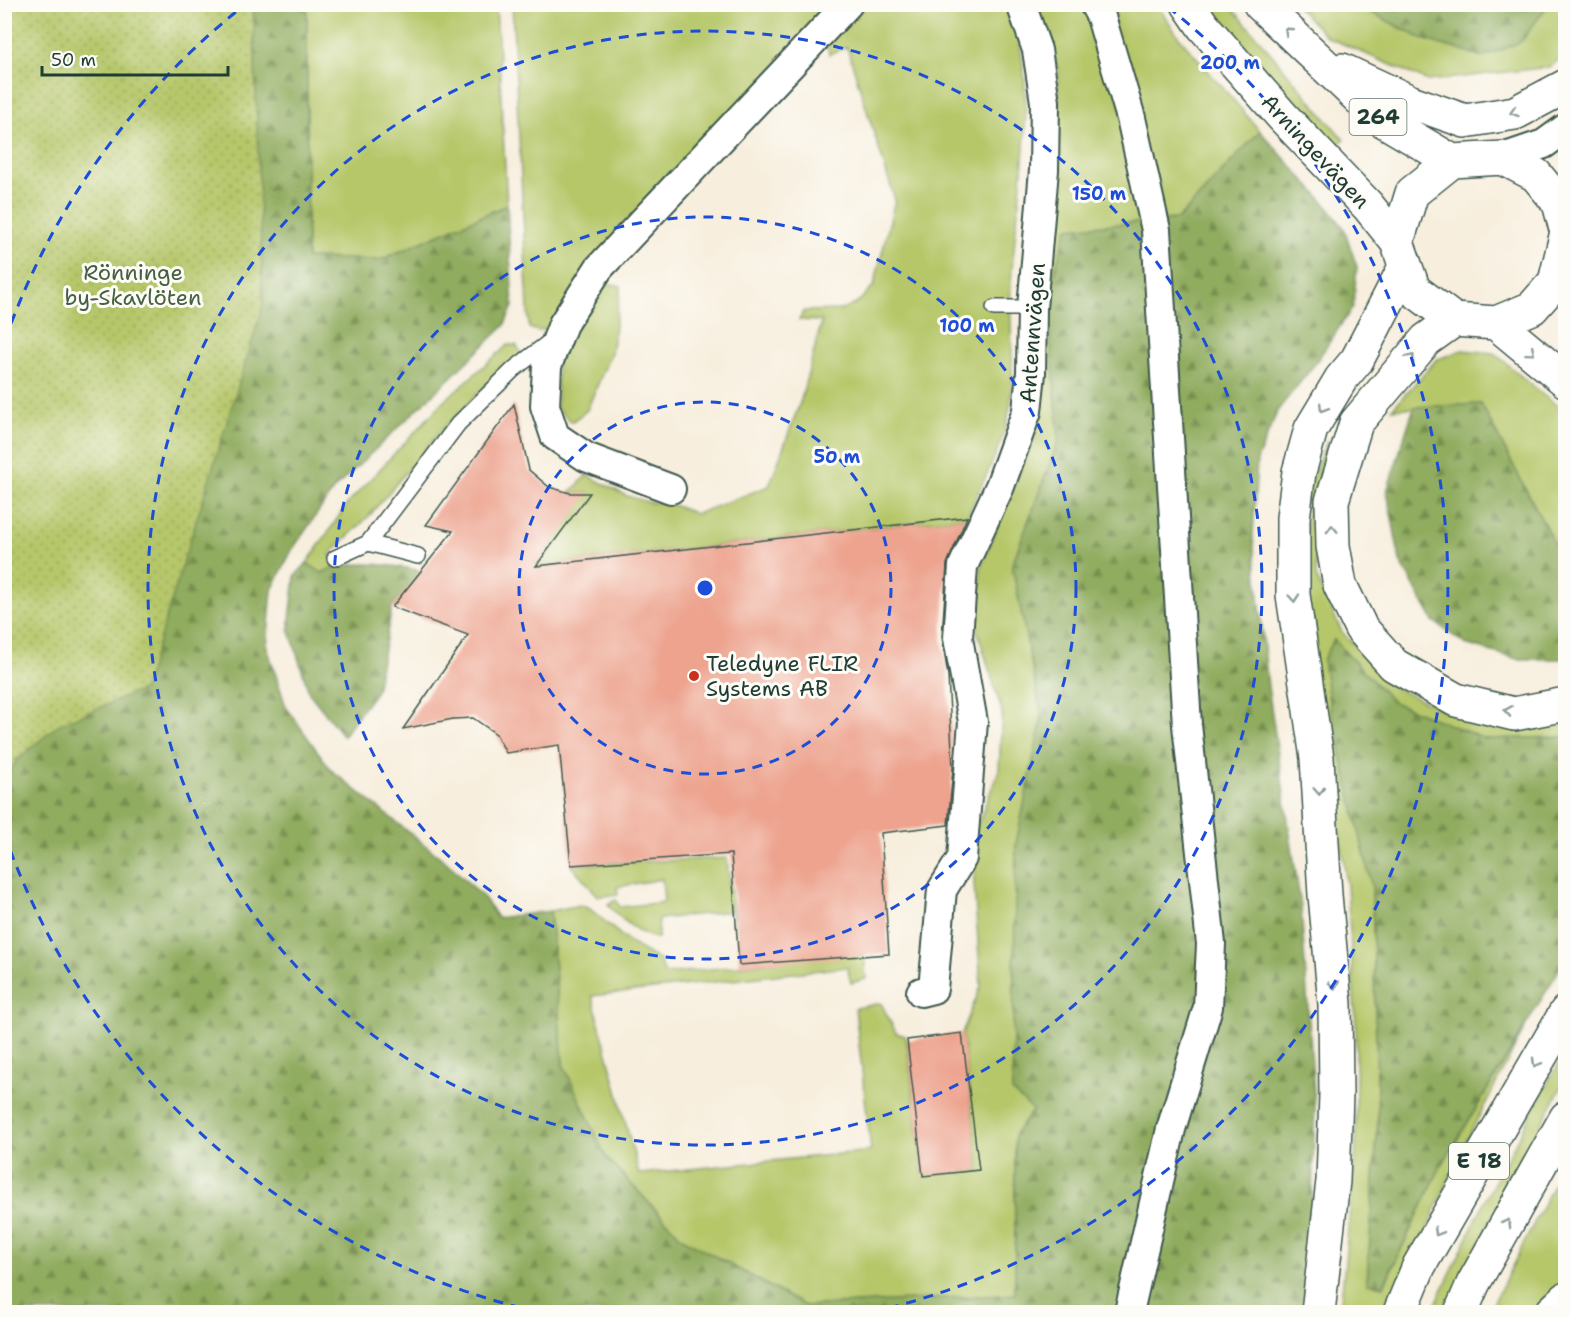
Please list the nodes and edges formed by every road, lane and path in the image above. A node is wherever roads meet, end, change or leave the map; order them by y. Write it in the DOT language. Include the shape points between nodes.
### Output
graph roads {
  1 [pos="848,4"];
  2 [pos="1022,4"];
  3 [pos="1094,4"];
  4 [pos="1188,4"];
  5 [pos="1260,4"];
  6 [pos="1316,57"];
  7 [pos="1566,86"];
  8 [pos="1566,128"];
  9 [pos="1503,158"];
  10 [pos="1452,161"];
  11 [pos="1566,229"];
  12 [pos="1566,236"];
  13 [pos="1401,255"];
  14 [pos="1560,290"];
  15 [pos="994,308"];
  16 [pos="1032,308"];
  17 [pos="1454,320"];
  18 [pos="1496,323"];
  19 [pos="559,335"];
  20 [pos="1566,381"];
  21 [pos="671,489"];
  22 [pos="368,543"];
  23 [pos="418,556"];
  24 [pos="335,558"];
  25 [pos="1566,704"];
  26 [pos="921,992"];
  27 [pos="1566,1012"];
  28 [pos="1566,1118"];
  29 [pos="1566,1299"];
  30 [pos="1129,1312"];
  31 [pos="1318,1312"];
  32 [pos="1400,1312"];
  33 [pos="1461,1312"];
  34 [pos="1552,1312"];
  1 -- 19 [label="street" via="600,268"];
  2 -- 16 [label="street, Antennvägen" via="1037,50 1045,102 1044,170"];
  3 -- 30 [label="street" via="1131,118 1156,230 1187,725 1211,944 1208,1007 1172,1129"];
  4 -- 13 [label="main road, Arningevägen" via="1283,117 1368,206"];
  6 -- 5 [label="main road, 264, one-way"];
  7 -- 6 [label="main road, one-way" via="1515,113 1465,121 1411,102"];
  6 -- 10 [label="main road, 264" via="1381,119"];
  8 -- 9 [label="street" via="1544,144"];
  9 -- 10 [label="main road"];
  9 -- 11 [label="main road" via="1536,175 1559,203"];
  10 -- 13 [label="main road, Arningevägen" via="1412,193"];
  12 -- 14 [label="main road"];
  13 -- 17 [label="main road, Arningevägen" via="1414,290"];
  13 -- 31 [label="main road, one-way" via="1357,360 1311,429 1299,472 1293,518 1293,595 1317,758 1335,1004 1333,1181"];
  14 -- 18 [label="main road" via="1532,308"];
  15 -- 16 [label="lane"];
  16 -- 26 [label="street, Antennvägen" via="1027,411 1000,486 963,566 958,638 973,722 962,858 942,890 933,989"];
  17 -- 18 [label="main road"];
  25 -- 17 [label="main road, one-way" via="1514,714 1456,700 1394,665 1361,628 1340,585 1333,546 1332,501 1356,423 1426,340"];
  18 -- 20 [label="main road, one-way"];
  19 -- 21 [label="street" via="547,366 545,406 555,436 586,457"];
  19 -- 22 [label="lane" via="514,369 458,424"];
  22 -- 23 [label="lane"];
  22 -- 24 [label="lane"];
  27 -- 32 [label="main road, E 18, one-way" via="1419,1266"];
  33 -- 28 [label="main road, E 18, one-way"];
  29 -- 34 [label="main road"];
}
